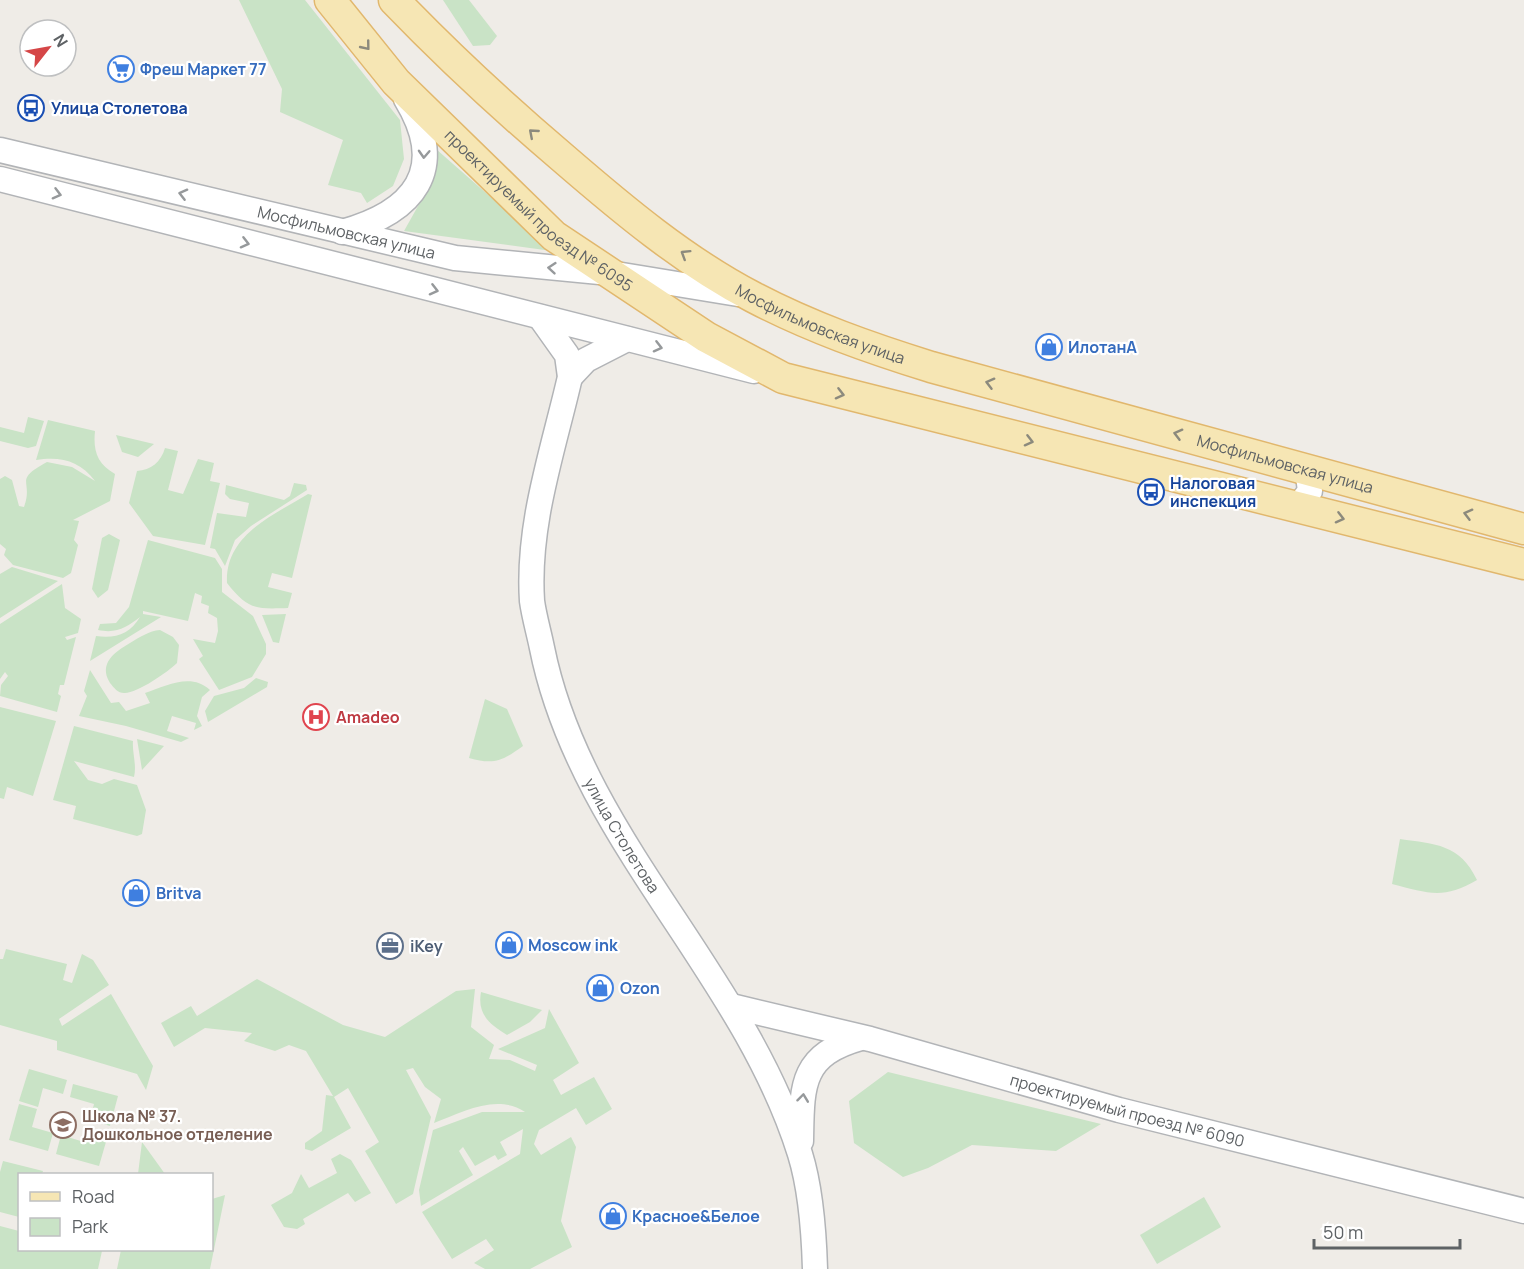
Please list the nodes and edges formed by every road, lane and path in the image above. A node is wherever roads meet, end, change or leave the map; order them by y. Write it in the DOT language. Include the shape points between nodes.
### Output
graph roads {
  1 [pos="330,0"];
  2 [pos="394,0"];
  3 [pos="396,82"];
  4 [pos="0,150"];
  5 [pos="0,179"];
  6 [pos="342,232"];
  7 [pos="610,273"];
  8 [pos="752,297"];
  9 [pos="540,317"];
  10 [pos="627,339"];
  11 [pos="570,377"];
  12 [pos="783,378"];
  13 [pos="1296,467"];
  14 [pos="1286,505"];
  15 [pos="1524,529"];
  16 [pos="1524,564"];
  17 [pos="730,1006"];
  18 [pos="861,1038"];
  19 [pos="801,1156"];
  20 [pos="1524,1211"];
  21 [pos="815,1269"];
  1 -- 3 [label="main road, проектируемый проезд № 6095, one-way"];
  8 -- 2 [label="main road, one-way" via="610,200 482,88"];
  3 -- 6 [label="street, one-way" via="417,117 424,140 423,167 413,194 401,206 389,215"];
  3 -- 7 [label="main road, проектируемый проезд № 6095" via="554,236"];
  6 -- 4 [label="street, Мосфильмовская улица, one-way"];
  5 -- 9 [label="street, Мосфильмовская улица, one-way"];
  7 -- 6 [label="street, Мосфильмовская улица, one-way" via="454,258"];
  7 -- 8 [label="street, Мосфильмовская улица"];
  7 -- 12 [label="main road, проектируемый проезд № 6095" via="706,337"];
  13 -- 8 [label="main road, Мосфильмовская улица, one-way" via="931,367 848,341"];
  9 -- 10 [label="street, Мосфильмовская улица"];
  9 -- 11 [label="street, улица Столетова" via="567,355"];
  10 -- 11 [label="street" via="586,360"];
  10 -- 12 [label="street, Мосфильмовская улица, one-way"];
  11 -- 17 [label="street, улица Столетова" via="532,547 532,602 549,682 568,737 590,782"];
  12 -- 14 [label="main road, Мосфильмовская улица, one-way"];
  13 -- 14 [label="street" via="1308,476 1310,491 1300,503"];
  15 -- 13 [label="main road, Мосфильмовская улица, one-way"];
  14 -- 16 [label="main road, Мосфильмовская улица, one-way"];
  17 -- 18 [label="street, проектируемый проезд № 6090"];
  17 -- 19 [label="street, улица Столетова" via="780,1099"];
  19 -- 18 [label="street, one-way" via="802,1096 813,1066 837,1045"];
  18 -- 20 [label="street, проектируемый проезд № 6090" via="1119,1110"];
  19 -- 21 [label="street, улица Столетова"];
}
